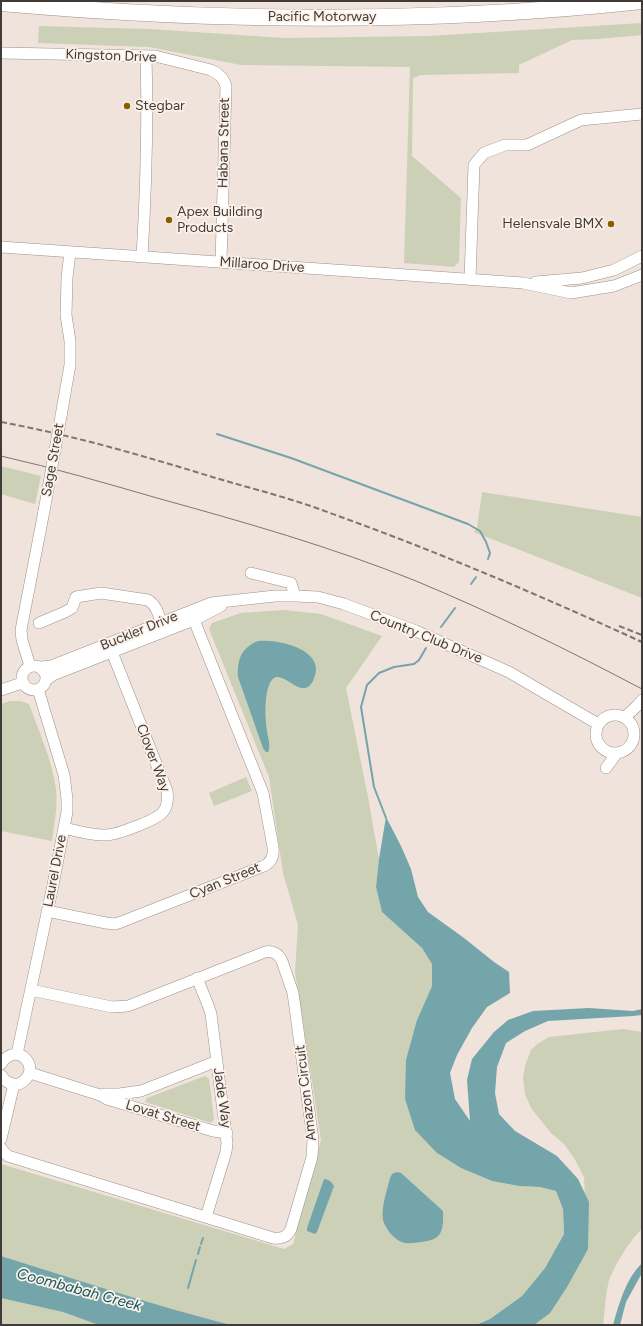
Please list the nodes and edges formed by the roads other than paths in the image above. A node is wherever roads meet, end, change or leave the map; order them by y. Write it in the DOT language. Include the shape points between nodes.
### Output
graph roads {
  1 [pos="642,2"];
  2 [pos="1,3"];
  3 [pos="1,52"];
  4 [pos="146,56"];
  5 [pos="219,74"];
  6 [pos="642,114"];
  7 [pos="1,247"];
  8 [pos="70,252"];
  9 [pos="642,256"];
  10 [pos="142,257"];
  11 [pos="221,262"];
  12 [pos="470,279"];
  13 [pos="639,279"];
  14 [pos="523,283"];
  15 [pos="251,573"];
  16 [pos="295,596"];
  17 [pos="239,600"];
  18 [pos="194,620"];
  19 [pos="40,622"];
  20 [pos="163,627"];
  21 [pos="112,652"];
  22 [pos="36,666"];
  23 [pos="46,680"];
  24 [pos="22,683"];
  25 [pos="38,689"];
  26 [pos="1,690"];
  27 [pos="640,703"];
  28 [pos="629,720"];
  29 [pos="598,724"];
  30 [pos="638,739"];
  31 [pos="642,746"];
  32 [pos="629,748"];
  33 [pos="64,828"];
  34 [pos="47,911"];
  35 [pos="197,978"];
  36 [pos="31,990"];
  37 [pos="17,1054"];
  38 [pos="217,1061"];
  39 [pos="1,1064"];
  40 [pos="30,1073"];
  41 [pos="1,1075"];
  42 [pos="14,1084"];
  43 [pos="100,1095"];
  44 [pos="227,1133"];
  45 [pos="1,1139"];
  46 [pos="1,1148"];
  47 [pos="206,1217"];
  1 -- 2 [label="highway, Pacific Motorway" via="480,14 392,17 191,16"];
  3 -- 4 [label="street, Kingston Drive"];
  4 -- 5 [label="street, Kingston Drive" via="204,68"];
  4 -- 10 [label="street" via="148,102"];
  5 -- 11 [label="street, Habana Street" via="226,86"];
  6 -- 12 [label="street" via="581,120 527,145 505,145 484,153 474,165"];
  7 -- 8 [label="street, Millaroo Drive"];
  8 -- 10 [label="street, Millaroo Drive"];
  8 -- 22 [label="street, Sage Street, bridge" via="66,315 70,365 21,630 22,640"];
  9 -- 14 [label="street, Millaroo Drive" via="614,270 582,278"];
  10 -- 11 [label="street, Millaroo Drive"];
  11 -- 12 [label="street, Millaroo Drive"];
  12 -- 14 [label="street, Millaroo Drive"];
  13 -- 14 [label="street, Millaroo Drive" via="571,293"];
  15 -- 16 [label="street" via="291,583"];
  16 -- 17 [label="street, Buckler Drive"];
  16 -- 29 [label="street, Country Club Drive" via="318,597 344,604 416,632 509,672"];
  17 -- 18 [label="street, Buckler Drive" via="223,604"];
  17 -- 20 [label="street, Buckler Drive" via="211,603"];
  18 -- 20 [label="street, Buckler Drive"];
  18 -- 34 [label="street, Cyan Street" via="263,793 273,847 272,859 264,866 115,924"];
  19 -- 20 [label="street" via="72,608 76,597 101,592 148,600 156,608"];
  20 -- 21 [label="street, Buckler Drive"];
  20 -- 22 [label="street, Buckler Drive" via="51,666"];
  21 -- 23 [label="street, Buckler Drive"];
  21 -- 33 [label="street, Clover Way" via="167,791 167,805 157,816 116,834 103,835"];
  22 -- 23 [label="street" via="45,672"];
  22 -- 24 [label="street" via="24,670"];
  23 -- 25 [label="street"];
  24 -- 25 [label="street" via="31,690"];
  24 -- 26 [label="street"];
  25 -- 33 [label="street, Laurel Drive" via="64,775 67,799"];
  27 -- 28 [label="street"];
  28 -- 29 [label="street" via="613,714"];
  28 -- 30 [label="street"];
  29 -- 32 [label="street" via="596,739 600,747 620,753"];
  30 -- 32 [label="street"];
  31 -- 32 [label="street"];
  33 -- 34 [label="street, Laurel Drive"];
  34 -- 36 [label="street, Laurel Drive"];
  35 -- 36 [label="street, Amazon Circuit" via="120,1007"];
  35 -- 38 [label="street, Jade Way" via="210,1010"];
  35 -- 47 [label="street, Amazon Circuit" via="268,951 280,957 293,993 313,1140 312,1157 304,1188 289,1234 284,1238 273,1238"];
  36 -- 37 [label="street, Laurel Drive"];
  37 -- 39 [label="street" via="9,1055"];
  37 -- 40 [label="street" via="26,1058"];
  38 -- 43 [label="street, Lovat Street" via="141,1091"];
  38 -- 44 [label="street, Jade Way"];
  40 -- 42 [label="street" via="24,1082"];
  40 -- 43 [label="street, Lovat Street"];
  41 -- 42 [label="street" via="3,1079"];
  42 -- 45 [label="street"];
  43 -- 44 [label="street, Lovat Street" via="213,1131"];
  44 -- 47 [label="street, Jade Way" via="226,1152"];
  46 -- 47 [label="street, Amazon Circuit" via="8,1156"];
}
